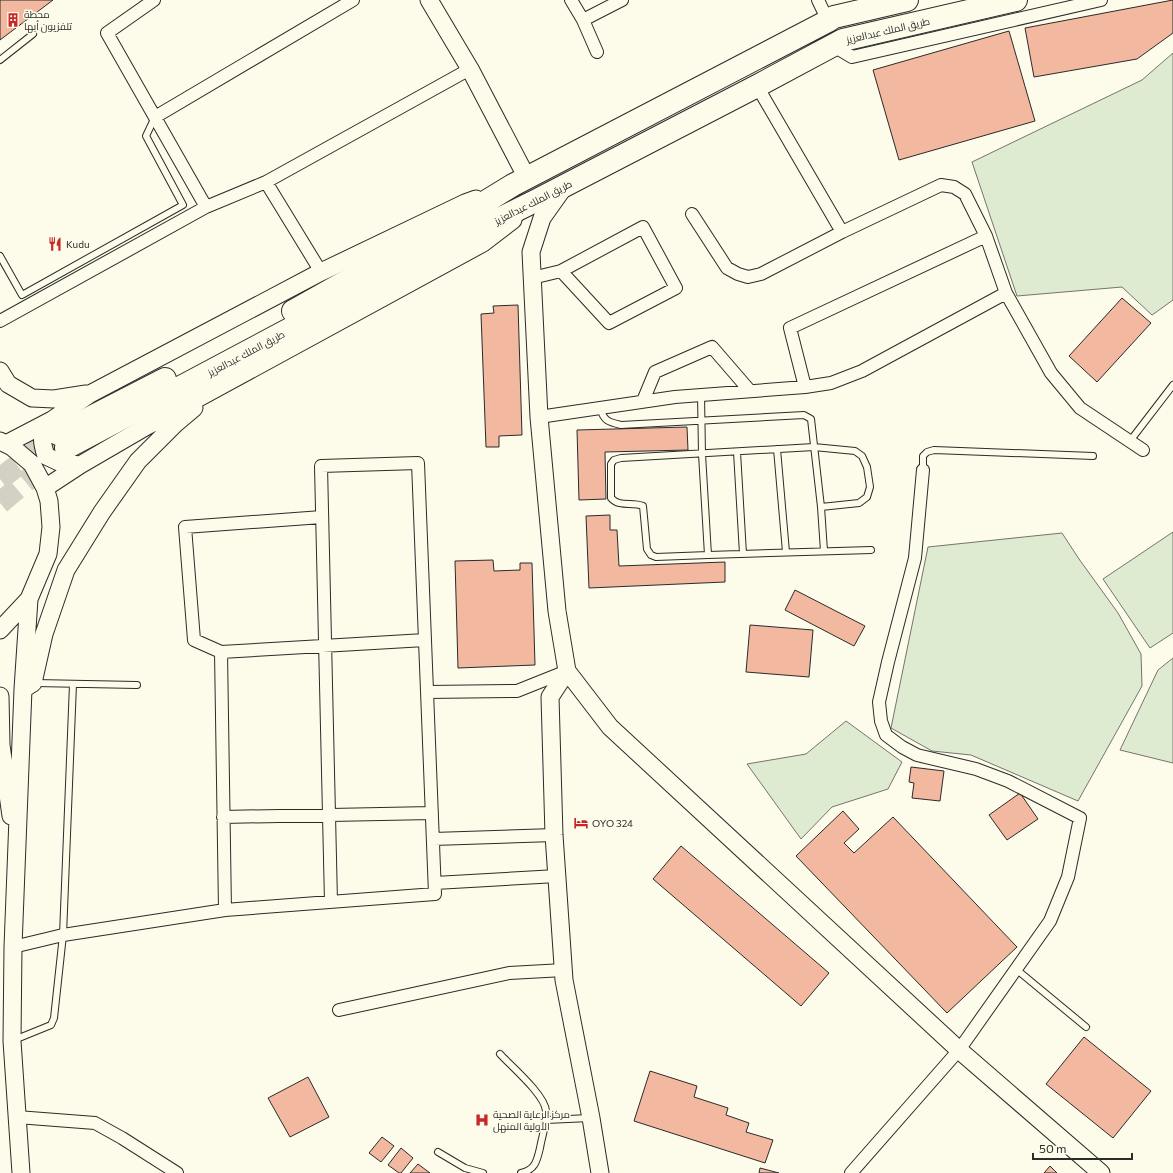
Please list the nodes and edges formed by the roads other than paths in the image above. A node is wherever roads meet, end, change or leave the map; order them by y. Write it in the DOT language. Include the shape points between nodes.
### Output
graph roads {
  1 [pos="154,0"];
  2 [pos="353,0"];
  3 [pos="429,0"];
  4 [pos="571,0"];
  5 [pos="622,0"];
  6 [pos="818,0"];
  7 [pos="907,0"];
  8 [pos="1016,0"];
  9 [pos="1101,0"];
  10 [pos="583,20"];
  11 [pos="828,21"];
  12 [pos="33,34"];
  13 [pos="832,46"];
  14 [pos="597,52"];
  15 [pos="0,60"];
  16 [pos="470,69"];
  17 [pos="757,86"];
  18 [pos="155,117"];
  19 [pos="266,182"];
  20 [pos="520,182"];
  21 [pos="564,187"];
  22 [pos="538,200"];
  23 [pos="206,207"];
  24 [pos="692,214"];
  25 [pos="842,232"];
  26 [pos="986,236"];
  27 [pos="0,256"];
  28 [pos="561,271"];
  29 [pos="321,272"];
  30 [pos="532,278"];
  31 [pos="1006,293"];
  32 [pos="0,321"];
  33 [pos="0,371"];
  34 [pos="222,385"];
  35 [pos="1173,385"];
  36 [pos="805,387"];
  37 [pos="750,391"];
  38 [pos="90,394"];
  39 [pos="701,395"];
  40 [pos="643,401"];
  41 [pos="600,408"];
  42 [pos="539,417"];
  43 [pos="702,420"];
  44 [pos="1130,441"];
  45 [pos="64,442"];
  46 [pos="3,443"];
  47 [pos="814,447"];
  48 [pos="777,449"];
  49 [pos="1143,450"];
  50 [pos="737,452"];
  51 [pos="702,454"];
  52 [pos="1093,456"];
  53 [pos="923,470"];
  54 [pos="45,488"];
  55 [pos="821,507"];
  56 [pos="322,517"];
  57 [pos="871,550"];
  58 [pos="824,551"];
  59 [pos="786,552"];
  60 [pos="743,554"];
  61 [pos="708,555"];
  62 [pos="29,599"];
  63 [pos="0,630"];
  64 [pos="425,640"];
  65 [pos="325,646"];
  66 [pos="222,652"];
  67 [pos="567,671"];
  68 [pos="74,684"];
  69 [pos="137,685"];
  70 [pos="28,686"];
  71 [pos="427,692"];
  72 [pos="0,696"];
  73 [pos="432,813"];
  74 [pos="328,815"];
  75 [pos="223,817"];
  76 [pos="554,835"];
  77 [pos="433,839"];
  78 [pos="17,861"];
  79 [pos="557,876"];
  80 [pos="435,883"];
  81 [pos="331,902"];
  82 [pos="224,910"];
  83 [pos="63,935"];
  84 [pos="14,948"];
  85 [pos="1016,969"];
  86 [pos="564,970"];
  87 [pos="339,1010"];
  88 [pos="1086,1027"];
  89 [pos="12,1040"];
  90 [pos="959,1050"];
  91 [pos="500,1054"];
  92 [pos="17,1117"];
  93 [pos="591,1118"];
  94 [pos="546,1120"];
  95 [pos="438,1152"];
  96 [pos="21,1173"];
  97 [pos="177,1173"];
  98 [pos="483,1173"];
  99 [pos="521,1173"];
  100 [pos="600,1173"];
  101 [pos="851,1173"];
  102 [pos="1101,1173"];
  1 -- 18 [label="street" via="108,33"];
  2 -- 18 [label="street"];
  3 -- 16 [label="street"];
  4 -- 10 [label="street"];
  5 -- 10 [label="street"];
  6 -- 11 [label="street"];
  7 -- 11 [label="highway, طريق الملك عبدالعزيز" via="834,17"];
  8 -- 13 [label="highway, طريق الملك عبدالعزيز" via="843,40"];
  9 -- 13 [label="street" via="852,57"];
  10 -- 14 [label="street"];
  11 -- 20 [label="highway, طريق الملك عبدالعزيز"];
  12 -- 15 [label="lane"];
  13 -- 17 [label="highway, طريق الملك عبدالعزيز"];
  16 -- 19 [label="street"];
  16 -- 20 [label="street"];
  17 -- 21 [label="highway, طريق الملك عبدالعزيز"];
  17 -- 25 [label="street"];
  18 -- 23 [label="street"];
  18 -- 27 [label="lane" via="146,136 183,205 22,295"];
  19 -- 23 [label="street"];
  19 -- 29 [label="street"];
  20 -- 29 [label="street" via="465,203"];
  20 -- 45 [label="highway, طريق الملك عبدالعزيز"];
  21 -- 22 [label="highway, طريق الملك عبدالعزيز"];
  21 -- 30 [label="street" via="542,218 531,252"];
  22 -- 34 [label="street" via="483,243"];
  22 -- 45 [label="highway, طريق الملك عبدالعزيز"];
  23 -- 32 [label="street"];
  24 -- 25 [label="street" via="727,268 748,277 761,274"];
  25 -- 26 [label="street" via="941,185 954,187 965,194"];
  26 -- 31 [label="street"];
  26 -- 36 [label="street" via="790,328"];
  28 -- 28 [label="street" via="609,323 676,288 643,227"];
  28 -- 30 [label="street"];
  29 -- 38 [label="street"];
  30 -- 42 [label="street"];
  31 -- 36 [label="street" via="862,371 831,383"];
  31 -- 44 [label="street" via="1051,373 1080,408"];
  33 -- 38 [label="street" via="8,384 32,398 54,399"];
  34 -- 45 [label="street" via="147,426"];
  34 -- 70 [label="street" via="175,424 138,461 102,512 66,570"];
  35 -- 44 [label="lane"];
  36 -- 37 [label="street"];
  37 -- 39 [label="street"];
  37 -- 40 [label="street" via="712,347 655,372"];
  38 -- 45 [label="street"];
  39 -- 40 [label="street"];
  39 -- 43 [label="lane"];
  40 -- 41 [label="street"];
  41 -- 42 [label="street"];
  41 -- 43 [label="lane" via="602,416 608,422 621,425"];
  42 -- 67 [label="street" via="557,611"];
  43 -- 47 [label="lane" via="804,415 811,419"];
  43 -- 51 [label="lane"];
  44 -- 49 [label="street"];
  45 -- 46 [label="street"];
  45 -- 54 [label="street"];
  46 -- 54 [label="street" via="32,464"];
  47 -- 48 [label="lane"];
  47 -- 55 [label="lane"];
  47 -- 55 [label="lane" via="855,451 862,456 870,487 867,497 859,503"];
  48 -- 50 [label="lane"];
  48 -- 59 [label="lane"];
  50 -- 51 [label="lane"];
  50 -- 60 [label="lane"];
  51 -- 61 [label="lane"];
  51 -- 61 [label="lane" via="614,460 611,464 611,498 615,503 638,503 643,506 647,549 656,558"];
  52 -- 53 [label="lane" via="934,450 923,456"];
  53 -- 85 [label="street" via="915,558 880,702 881,721 886,735 917,755 976,769 1008,781 1080,818 1068,877 1050,921"];
  54 -- 62 [label="street" via="51,527 48,554"];
  55 -- 58 [label="lane"];
  56 -- 64 [label="street" via="321,466 418,463"];
  56 -- 65 [label="street"];
  56 -- 66 [label="street" via="186,527 194,640"];
  57 -- 58 [label="lane"];
  58 -- 59 [label="lane"];
  59 -- 60 [label="lane"];
  60 -- 61 [label="lane"];
  62 -- 63 [label="street"];
  62 -- 70 [label="street"];
  64 -- 65 [label="street"];
  64 -- 71 [label="street"];
  65 -- 66 [label="street"];
  65 -- 74 [label="street"];
  66 -- 75 [label="street"];
  67 -- 71 [label="street" via="517,691"];
  67 -- 76 [label="street" via="550,697"];
  67 -- 90 [label="street" via="610,727"];
  68 -- 69 [label="lane"];
  68 -- 70 [label="lane"];
  68 -- 83 [label="lane"];
  70 -- 78 [label="street"];
  71 -- 73 [label="street"];
  72 -- 78 [label="street" via="2,745"];
  73 -- 74 [label="street"];
  73 -- 77 [label="street"];
  74 -- 75 [label="street"];
  74 -- 81 [label="street"];
  75 -- 82 [label="street"];
  76 -- 77 [label="street"];
  76 -- 79 [label="street"];
  77 -- 80 [label="street"];
  78 -- 84 [label="street"];
  79 -- 80 [label="street"];
  79 -- 86 [label="street"];
  80 -- 81 [label="street" via="435,894"];
  81 -- 82 [label="street"];
  82 -- 83 [label="street"];
  83 -- 84 [label="street"];
  83 -- 89 [label="lane" via="54,1018 51,1025"];
  84 -- 89 [label="street"];
  85 -- 88 [label="lane"];
  85 -- 90 [label="street"];
  86 -- 87 [label="street" via="509,973"];
  86 -- 93 [label="street"];
  89 -- 92 [label="street"];
  90 -- 101 [label="street"];
  90 -- 102 [label="street"];
  91 -- 94 [label="lane" via="542,1098"];
  92 -- 96 [label="street"];
  92 -- 97 [label="street" via="95,1123"];
  93 -- 94 [label="lane"];
  93 -- 100 [label="street"];
  94 -- 99 [label="lane" via="536,1164"];
  95 -- 98 [label="lane" via="465,1168"];
}
